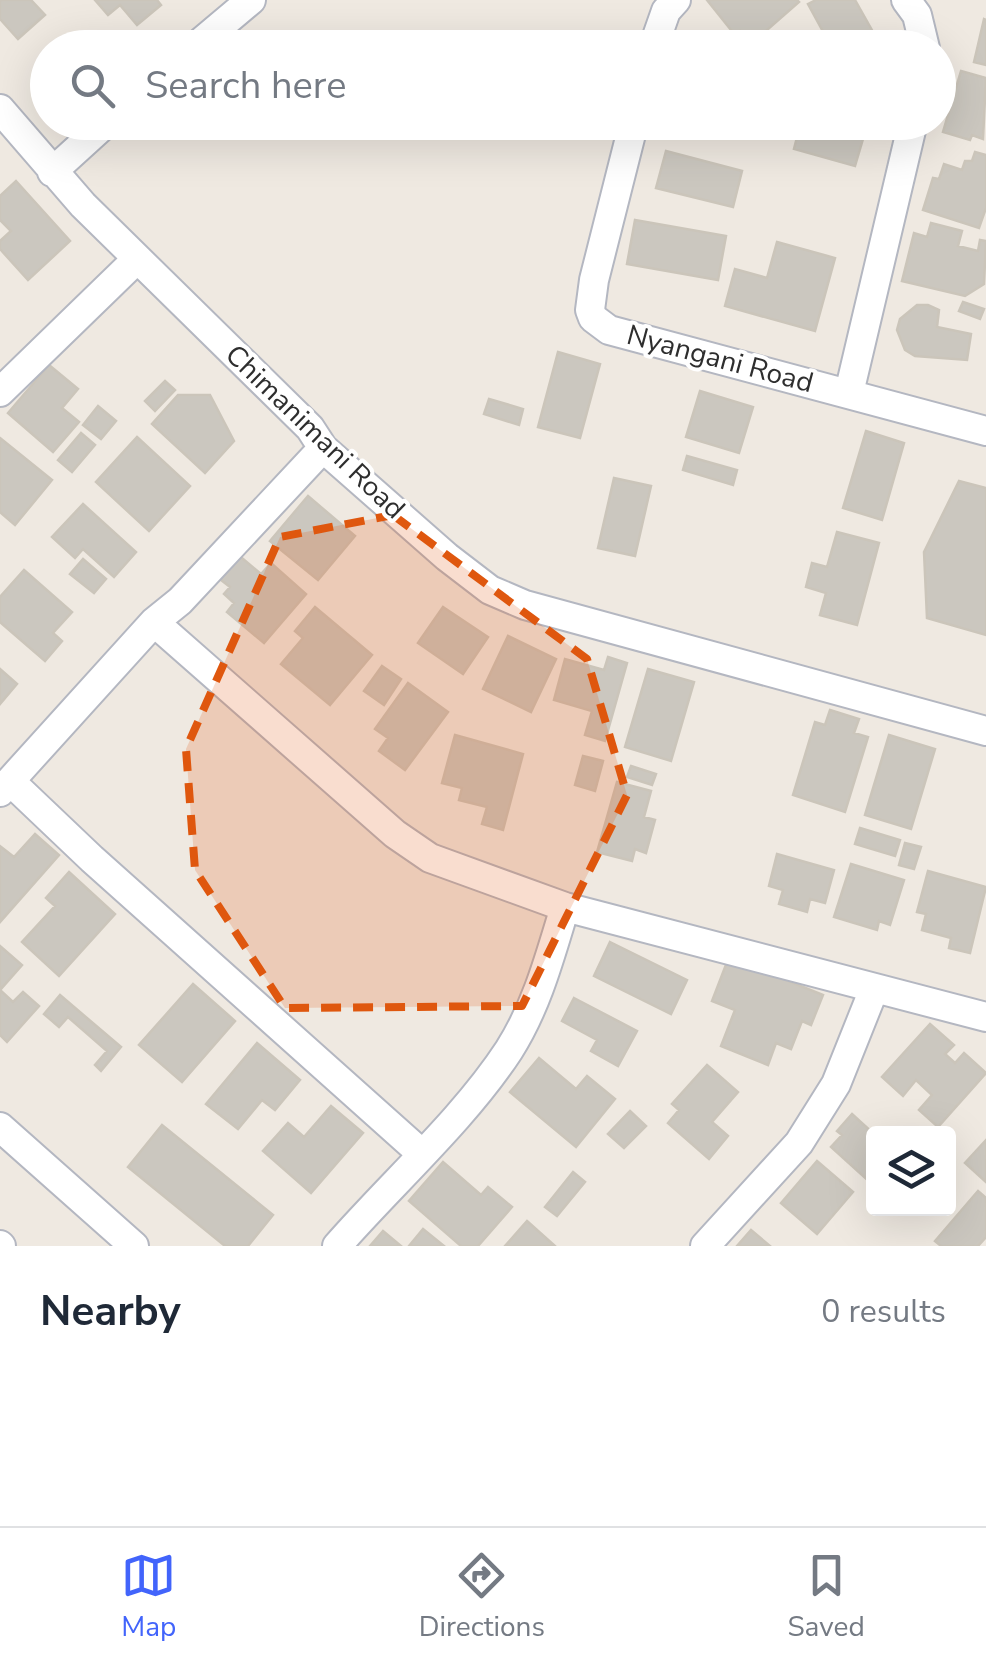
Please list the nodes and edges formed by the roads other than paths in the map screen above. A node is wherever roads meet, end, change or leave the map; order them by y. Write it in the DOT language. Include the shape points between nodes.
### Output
graph roads {
  1 [pos="676,0"];
  2 [pos="906,0"];
  3 [pos="241,3"];
  4 [pos="213,30"];
  5 [pos="659,30"];
  6 [pos="921,30"];
  7 [pos="0,109"];
  8 [pos="87,140"];
  9 [pos="629,140"];
  10 [pos="909,140"];
  11 [pos="52,172"];
  12 [pos="136,259"];
  13 [pos="0,392"];
  14 [pos="848,393"];
  15 [pos="986,432"];
  16 [pos="323,448"];
  17 [pos="154,622"];
  18 [pos="986,731"];
  19 [pos="5,786"];
  20 [pos="565,908"];
  21 [pos="874,989"];
  22 [pos="986,1018"];
  23 [pos="0,1128"];
  24 [pos="421,1152"];
  25 [pos="134,1246"];
  26 [pos="337,1246"];
  27 [pos="704,1246"];
  1 -- 5 [label="street"];
  2 -- 6 [label="street"];
  3 -- 4 [label="street"];
  7 -- 11 [label="street, Chimanimani Road"];
  8 -- 11 [label="street"];
  9 -- 14 [label="street, Nyangani Road" via="594,280 593,318 609,330"];
  10 -- 14 [label="street"];
  11 -- 12 [label="street, Chimanimani Road"];
  12 -- 13 [label="street"];
  12 -- 16 [label="street, Chimanimani Road"];
  14 -- 15 [label="street, Nyangani Road"];
  16 -- 17 [label="street"];
  16 -- 18 [label="street, Chimanimani Road" via="490,590"];
  17 -- 19 [label="street"];
  17 -- 20 [label="street" via="407,842 430,858"];
  19 -- 24 [label="street"];
  20 -- 21 [label="street"];
  20 -- 24 [label="street" via="541,987 509,1050"];
  21 -- 22 [label="street"];
  21 -- 27 [label="street" via="836,1084 799,1143"];
  23 -- 25 [label="street"];
  24 -- 26 [label="street"];
}
